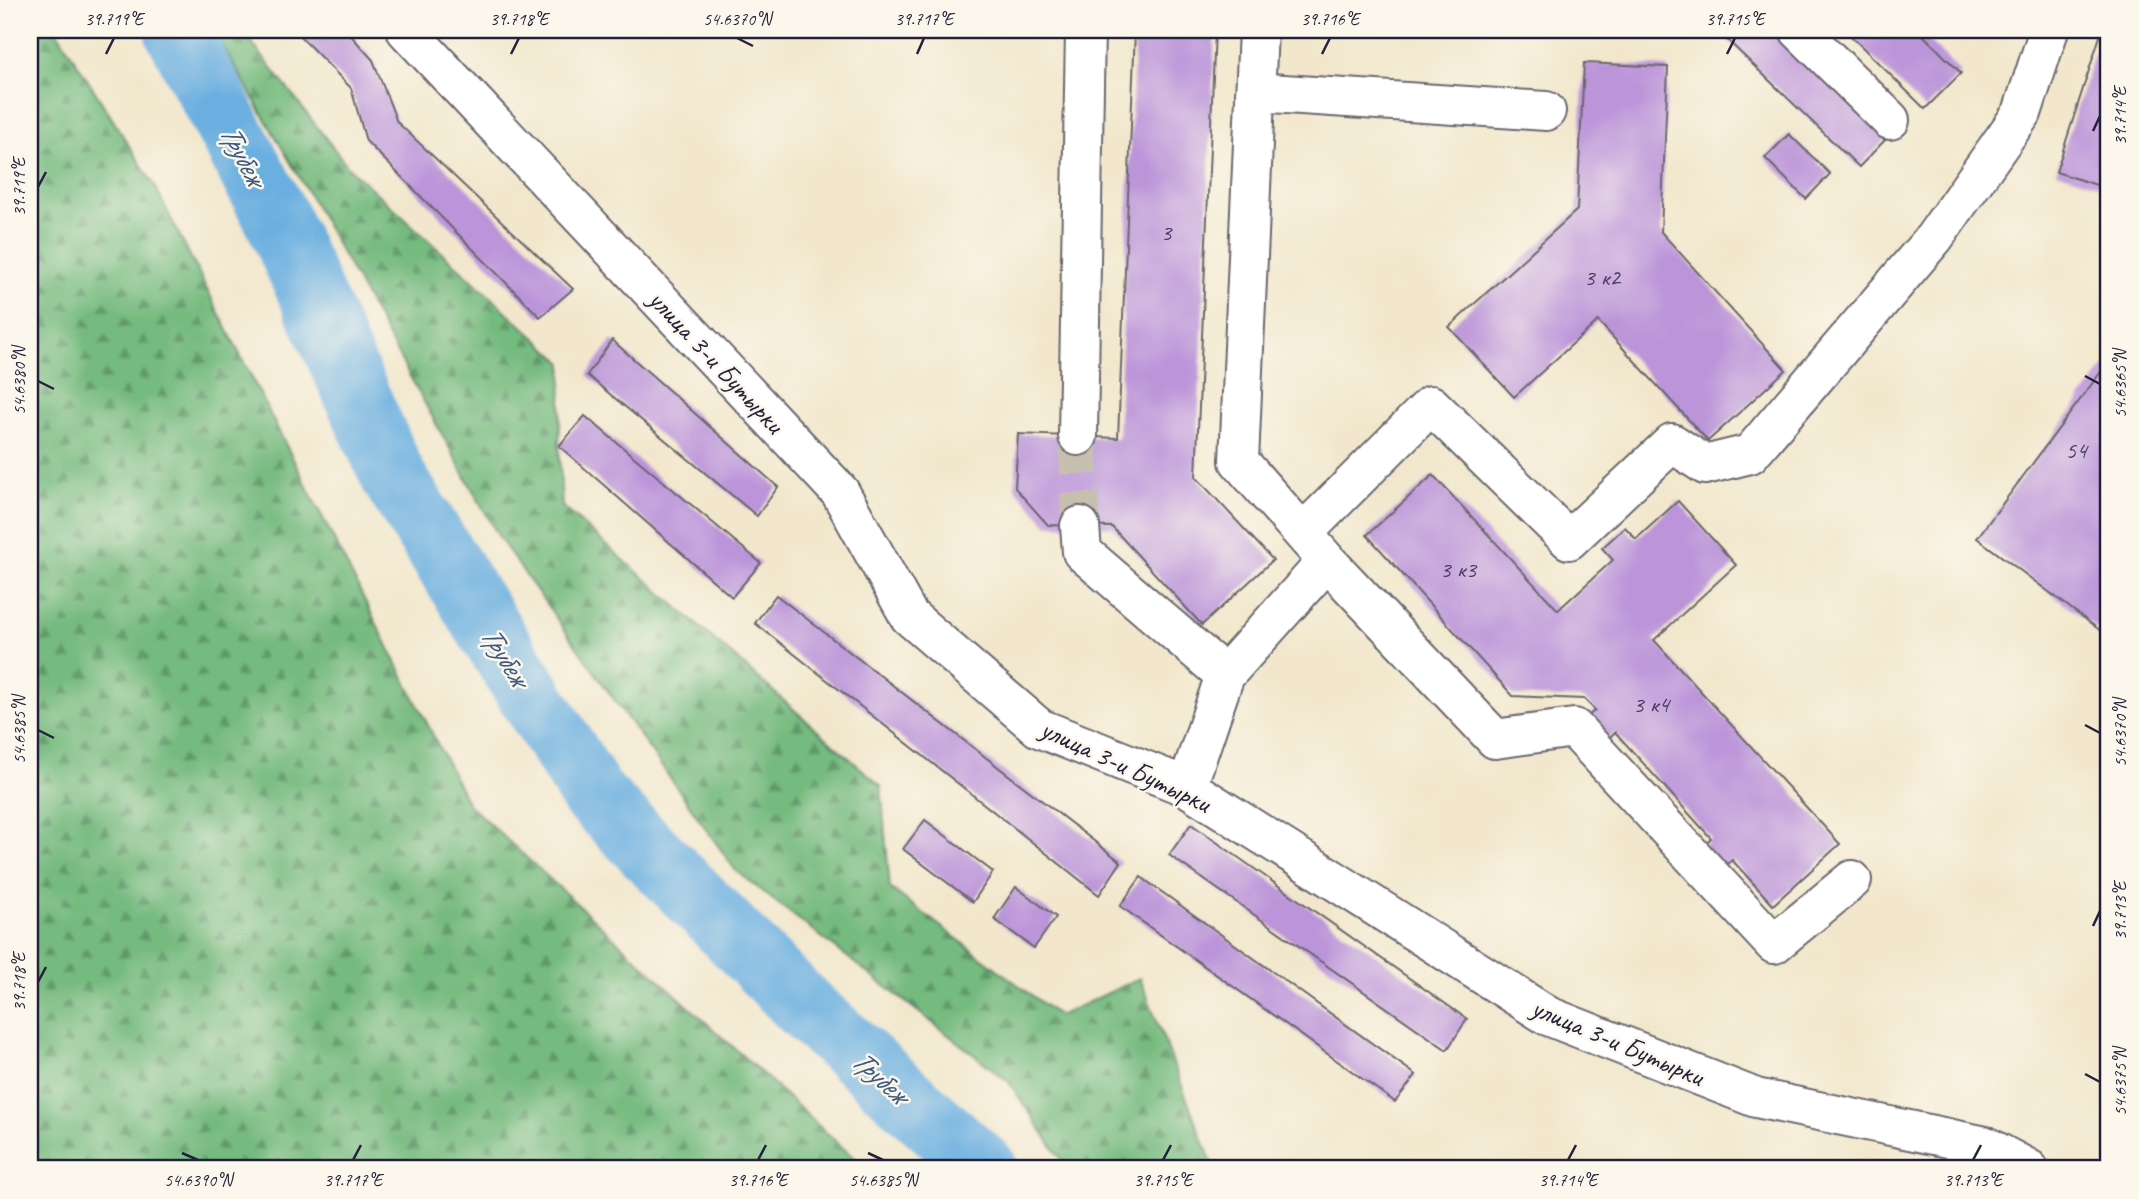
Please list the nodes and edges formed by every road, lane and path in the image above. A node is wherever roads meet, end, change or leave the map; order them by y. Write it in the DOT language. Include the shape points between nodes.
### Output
graph roads {
  1 [pos="405,30"];
  2 [pos="1085,30"];
  3 [pos="1258,30"];
  4 [pos="1798,30"];
  5 [pos="2049,30"];
  6 [pos="1255,92"];
  7 [pos="1546,111"];
  8 [pos="1890,120"];
  9 [pos="1078,436"];
  10 [pos="1080,526"];
  11 [pos="1315,547"];
  12 [pos="1225,675"];
  13 [pos="1187,788"];
  14 [pos="1852,880"];
  15 [pos="2029,1169"];
  1 -- 13 [label="street, улица 3-и Бутырки" via="841,492 908,616 1039,728"];
  2 -- 9 [label="street"];
  3 -- 6 [label="street"];
  4 -- 8 [label="street"];
  5 -- 11 [label="street" via="2022,113 1942,226 1751,454 1705,465 1672,443 1569,540 1431,405"];
  6 -- 7 [label="street"];
  6 -- 11 [label="street" via="1239,461"];
  10 -- 12 [label="street" via="1082,552"];
  11 -- 12 [label="street"];
  11 -- 14 [label="street" via="1495,739 1574,728 1774,944"];
  12 -- 13 [label="street"];
  13 -- 15 [label="street, улица 3-и Бутырки" via="1548,1016 1756,1098 1986,1146"];
}
